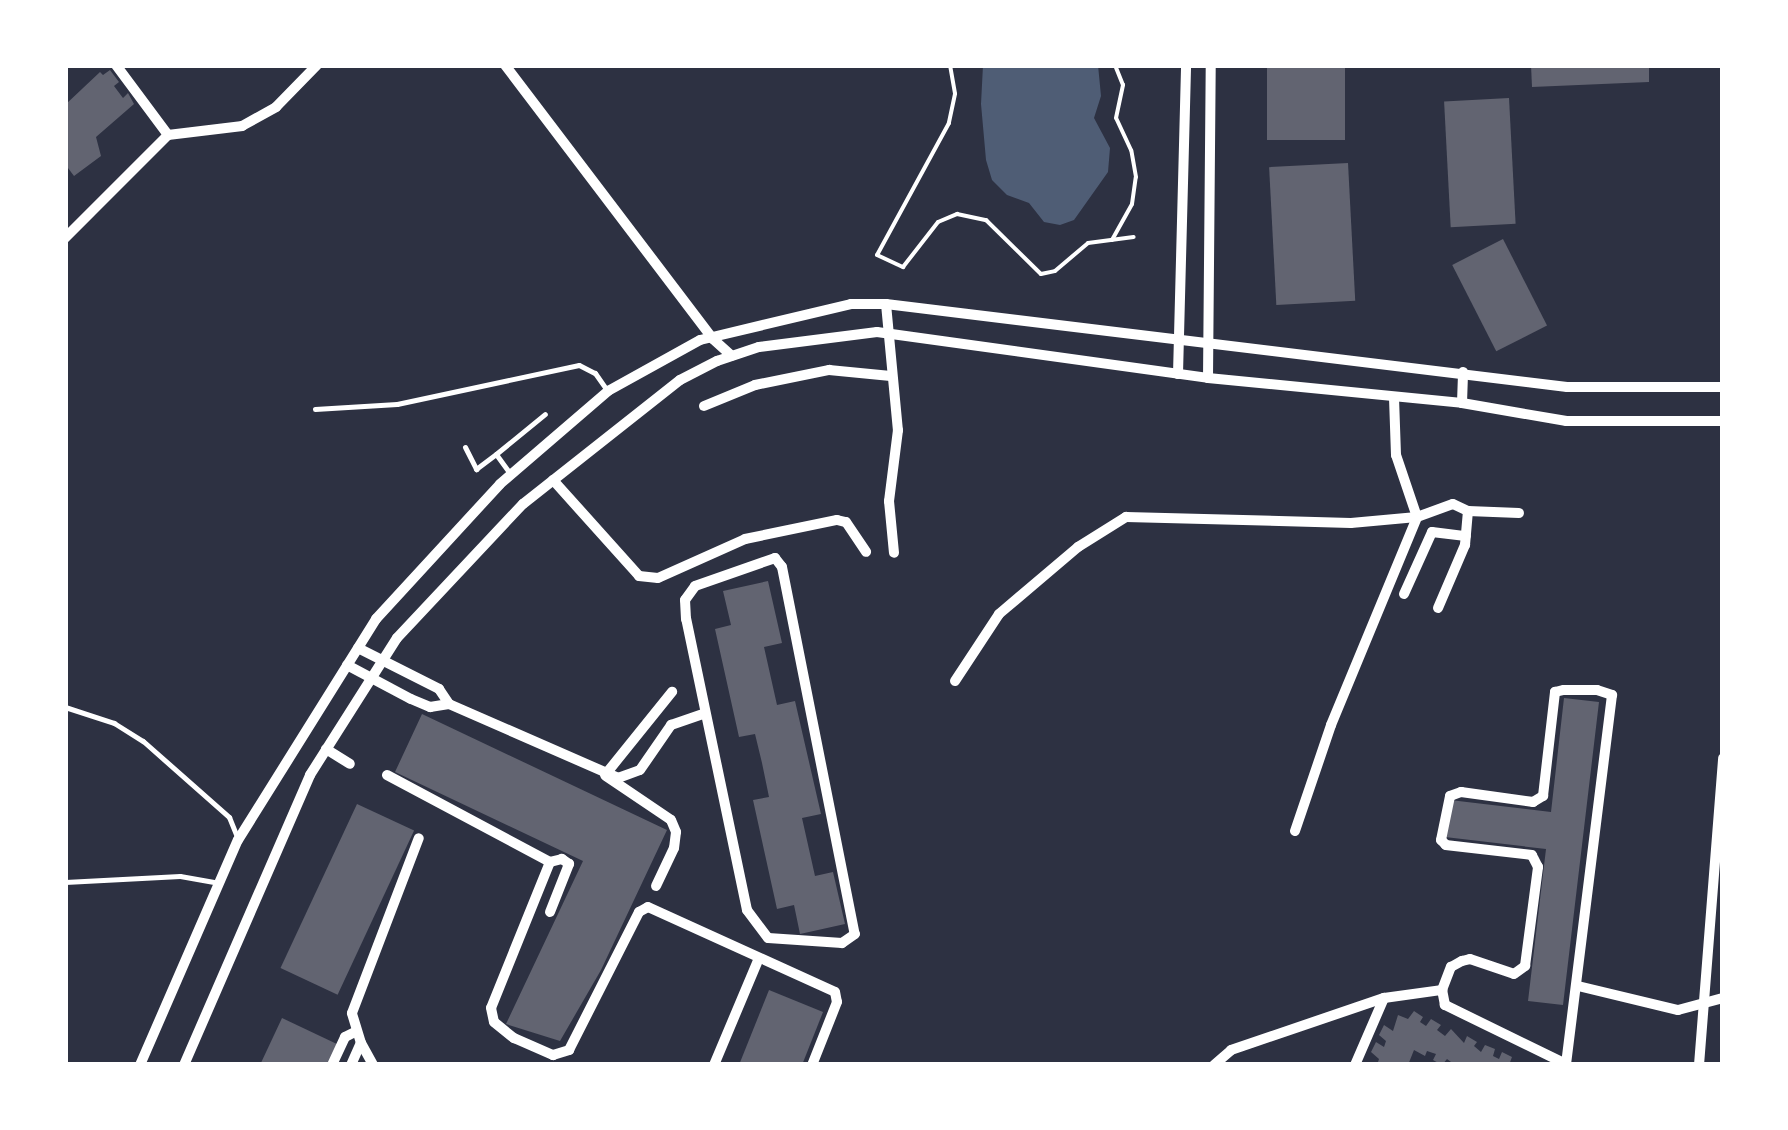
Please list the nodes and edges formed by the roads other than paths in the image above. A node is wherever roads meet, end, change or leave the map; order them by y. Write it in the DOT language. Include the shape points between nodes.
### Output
graph roads {
  1 [pos="116,65"];
  2 [pos="317,65"];
  3 [pos="505,65"];
  4 [pos="1186,65"];
  5 [pos="1212,65"];
  6 [pos="168,134"];
  7 [pos="65,238"];
  8 [pos="886,304"];
  9 [pos="886,333"];
  10 [pos="714,338"];
  11 [pos="1178,342"];
  12 [pos="1208,346"];
  13 [pos="732,356"];
  14 [pos="1462,372"];
  15 [pos="1178,374"];
  16 [pos="892,376"];
  17 [pos="1208,378"];
  18 [pos="1723,387"];
  19 [pos="608,392"];
  20 [pos="1394,398"];
  21 [pos="1462,403"];
  22 [pos="704,406"];
  23 [pos="315,409"];
  24 [pos="545,414"];
  25 [pos="1723,422"];
  26 [pos="465,446"];
  27 [pos="496,454"];
  28 [pos="511,474"];
  29 [pos="554,480"];
  30 [pos="1468,510"];
  31 [pos="1518,513"];
  32 [pos="1417,518"];
  33 [pos="1466,536"];
  34 [pos="866,552"];
  35 [pos="894,552"];
  36 [pos="1404,594"];
  37 [pos="1438,608"];
  38 [pos="358,648"];
  39 [pos="382,661"];
  40 [pos="347,665"];
  41 [pos="371,678"];
  42 [pos="955,681"];
  43 [pos="672,692"];
  44 [pos="449,704"];
  45 [pos="65,708"];
  46 [pos="705,713"];
  47 [pos="326,749"];
  48 [pos="1723,758"];
  49 [pos="350,764"];
  50 [pos="605,775"];
  51 [pos="387,776"];
  52 [pos="1295,831"];
  53 [pos="419,838"];
  54 [pos="238,840"];
  55 [pos="550,862"];
  56 [pos="65,882"];
  57 [pos="219,883"];
  58 [pos="656,886"];
  59 [pos="550,912"];
  60 [pos="760,958"];
  61 [pos="1578,986"];
  62 [pos="1442,990"];
  63 [pos="1384,998"];
  64 [pos="1723,998"];
  65 [pos="1706,1003"];
  66 [pos="358,1031"];
  67 [pos="360,1044"];
  68 [pos="140,1065"];
  69 [pos="184,1065"];
  70 [pos="332,1065"];
  71 [pos="351,1065"];
  72 [pos="373,1065"];
  73 [pos="714,1065"];
  74 [pos="812,1065"];
  75 [pos="1214,1065"];
  76 [pos="1355,1065"];
  77 [pos="1567,1065"];
  78 [pos="1699,1065"];
  1 -- 6 [label="street"];
  2 -- 6 [label="street" via="276,108 242,126"];
  3 -- 10 [label="street"];
  4 -- 11 [label="street"];
  5 -- 12 [label="street"];
  6 -- 7 [label="street"];
  8 -- 9 [label="street"];
  8 -- 10 [label="street" via="851,304"];
  8 -- 11 [label="street"];
  9 -- 13 [label="street"];
  9 -- 15 [label="street"];
  9 -- 16 [label="street"];
  10 -- 13 [label="street"];
  10 -- 19 [label="street" via="660,359"];
  11 -- 12 [label="street"];
  11 -- 15 [label="street"];
  12 -- 14 [label="street"];
  12 -- 17 [label="street"];
  13 -- 29 [label="street" via="680,380"];
  14 -- 18 [label="street" via="1567,387"];
  14 -- 21 [label="street"];
  15 -- 17 [label="street"];
  16 -- 22 [label="street" via="829,370 755,385"];
  16 -- 35 [label="street" via="898,430 889,531"];
  17 -- 20 [label="street"];
  19 -- 23 [label="lane" via="580,364 397,404"];
  19 -- 28 [label="street"];
  20 -- 21 [label="street"];
  20 -- 32 [label="street" via="1396,456"];
  21 -- 25 [label="street" via="1566,420"];
  24 -- 27 [label="lane"];
  26 -- 27 [label="lane" via="476,469"];
  27 -- 28 [label="lane"];
  28 -- 38 [label="street" via="376,619"];
  29 -- 34 [label="street" via="638,576 658,578 744,539 837,520 846,522"];
  29 -- 39 [label="street" via="523,504"];
  30 -- 31 [label="street"];
  30 -- 32 [label="street" via="1453,504"];
  30 -- 33 [label="street"];
  32 -- 42 [label="street" via="1351,523 1126,517 999,614"];
  32 -- 52 [label="street"];
  33 -- 36 [label="street" via="1432,532"];
  33 -- 37 [label="street"];
  38 -- 39 [label="street"];
  38 -- 40 [label="street"];
  39 -- 41 [label="street"];
  39 -- 44 [label="street" via="439,689"];
  40 -- 41 [label="street"];
  40 -- 54 [label="street"];
  41 -- 44 [label="street" via="430,707"];
  41 -- 47 [label="street"];
  43 -- 50 [label="street"];
  44 -- 50 [label="street"];
  45 -- 54 [label="lane" via="143,740 229,817"];
  46 -- 46 [label="street" via="685,600 695,586 774,558 782,567 855,934 842,943 768,938 754,924"];
  46 -- 50 [label="street" via="671,725 640,770"];
  47 -- 49 [label="street"];
  47 -- 69 [label="street"];
  48 -- 65 [label="street"];
  50 -- 58 [label="street" via="670,820 676,832"];
  51 -- 55 [label="street"];
  53 -- 66 [label="street" via="352,1014"];
  54 -- 57 [label="street"];
  55 -- 59 [label="street" via="570,864"];
  55 -- 60 [label="street" via="491,1008 494,1022 514,1038 553,1055 569,1050 639,912 648,907"];
  56 -- 57 [label="lane" via="180,876"];
  57 -- 68 [label="street"];
  60 -- 73 [label="street"];
  60 -- 74 [label="street" via="834,992 837,1002"];
  61 -- 62 [label="street" via="1612,695 1597,690 1556,692 1537,800 1461,792 1447,798 1441,840 1446,844 1532,856 1538,868 1521,972 1470,959 1451,967"];
  61 -- 65 [label="street" via="1678,1010"];
  61 -- 77 [label="street"];
  62 -- 63 [label="street"];
  62 -- 77 [label="street" via="1445,1005"];
  63 -- 75 [label="street" via="1230,1050"];
  63 -- 76 [label="street"];
  64 -- 65 [label="street"];
  65 -- 78 [label="street"];
  66 -- 67 [label="street"];
  66 -- 70 [label="street" via="345,1037"];
  67 -- 71 [label="street"];
  67 -- 72 [label="street"];
}
